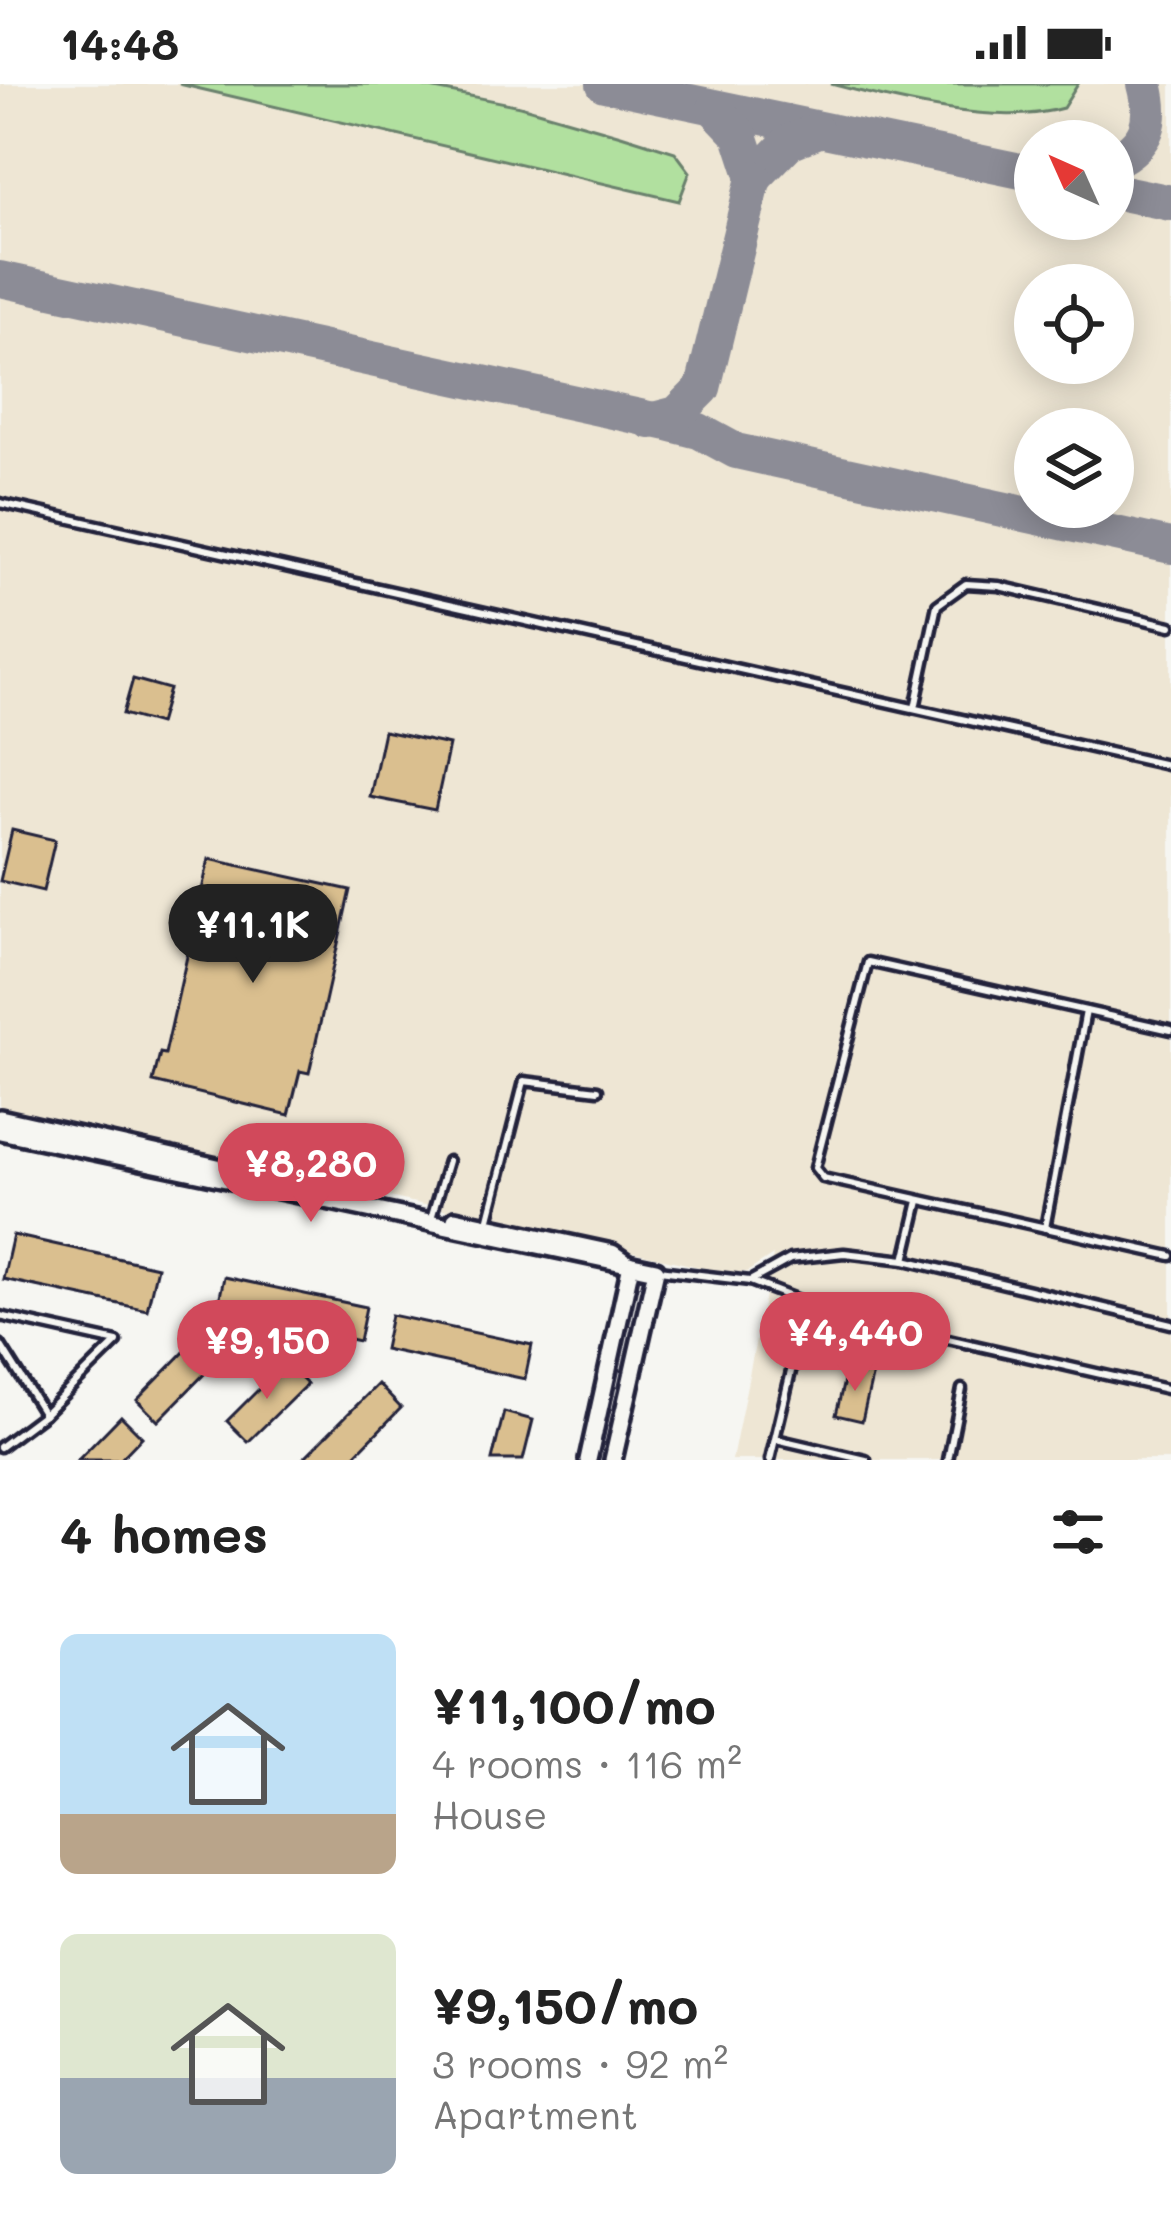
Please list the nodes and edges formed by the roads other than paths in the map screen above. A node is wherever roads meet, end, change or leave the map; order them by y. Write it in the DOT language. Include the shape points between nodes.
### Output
graph roads {
  1 [pos="0,502"];
  2 [pos="1171,626"];
  3 [pos="915,708"];
  4 [pos="1171,766"];
  5 [pos="1086,1011"];
  6 [pos="1171,1030"];
  7 [pos="598,1090"];
  8 [pos="0,1118"];
  9 [pos="0,1131"];
  10 [pos="448,1161"];
  11 [pos="919,1201"];
  12 [pos="432,1215"];
  13 [pos="488,1226"];
  14 [pos="1045,1228"];
  15 [pos="1171,1256"];
  16 [pos="905,1260"];
  17 [pos="631,1265"];
  18 [pos="656,1270"];
  19 [pos="750,1281"];
  20 [pos="807,1304"];
  21 [pos="0,1316"];
  22 [pos="1171,1324"];
  23 [pos="0,1344"];
  24 [pos="962,1389"];
  25 [pos="1171,1390"];
  26 [pos="44,1414"];
  27 [pos="775,1439"];
  28 [pos="0,1447"];
  29 [pos="588,1460"];
  30 [pos="613,1460"];
  31 [pos="770,1460"];
  32 [pos="866,1460"];
  33 [pos="948,1460"];
  1 -- 3 [label="lane"];
  2 -- 3 [label="lane" via="966,584 937,604"];
  3 -- 4 [label="lane"];
  5 -- 6 [label="lane"];
  5 -- 11 [label="lane" via="868,962 815,1168 823,1178"];
  5 -- 14 [label="lane"];
  7 -- 13 [label="lane" via="524,1081"];
  8 -- 12 [label="main road"];
  9 -- 17 [label="main road"];
  10 -- 12 [label="lane"];
  11 -- 14 [label="lane"];
  11 -- 16 [label="lane"];
  12 -- 13 [label="main road"];
  13 -- 17 [label="main road" via="612,1252"];
  14 -- 15 [label="lane"];
  16 -- 19 [label="lane" via="814,1253"];
  16 -- 22 [label="lane"];
  17 -- 18 [label="main road"];
  17 -- 29 [label="main road"];
  18 -- 19 [label="lane"];
  18 -- 30 [label="main road"];
  19 -- 20 [label="lane"];
  20 -- 25 [label="lane"];
  20 -- 27 [label="lane"];
  21 -- 26 [label="lane" via="117,1342"];
  23 -- 26 [label="lane"];
  24 -- 33 [label="lane"];
  26 -- 28 [label="lane"];
  27 -- 31 [label="lane"];
  27 -- 32 [label="lane"];
}
